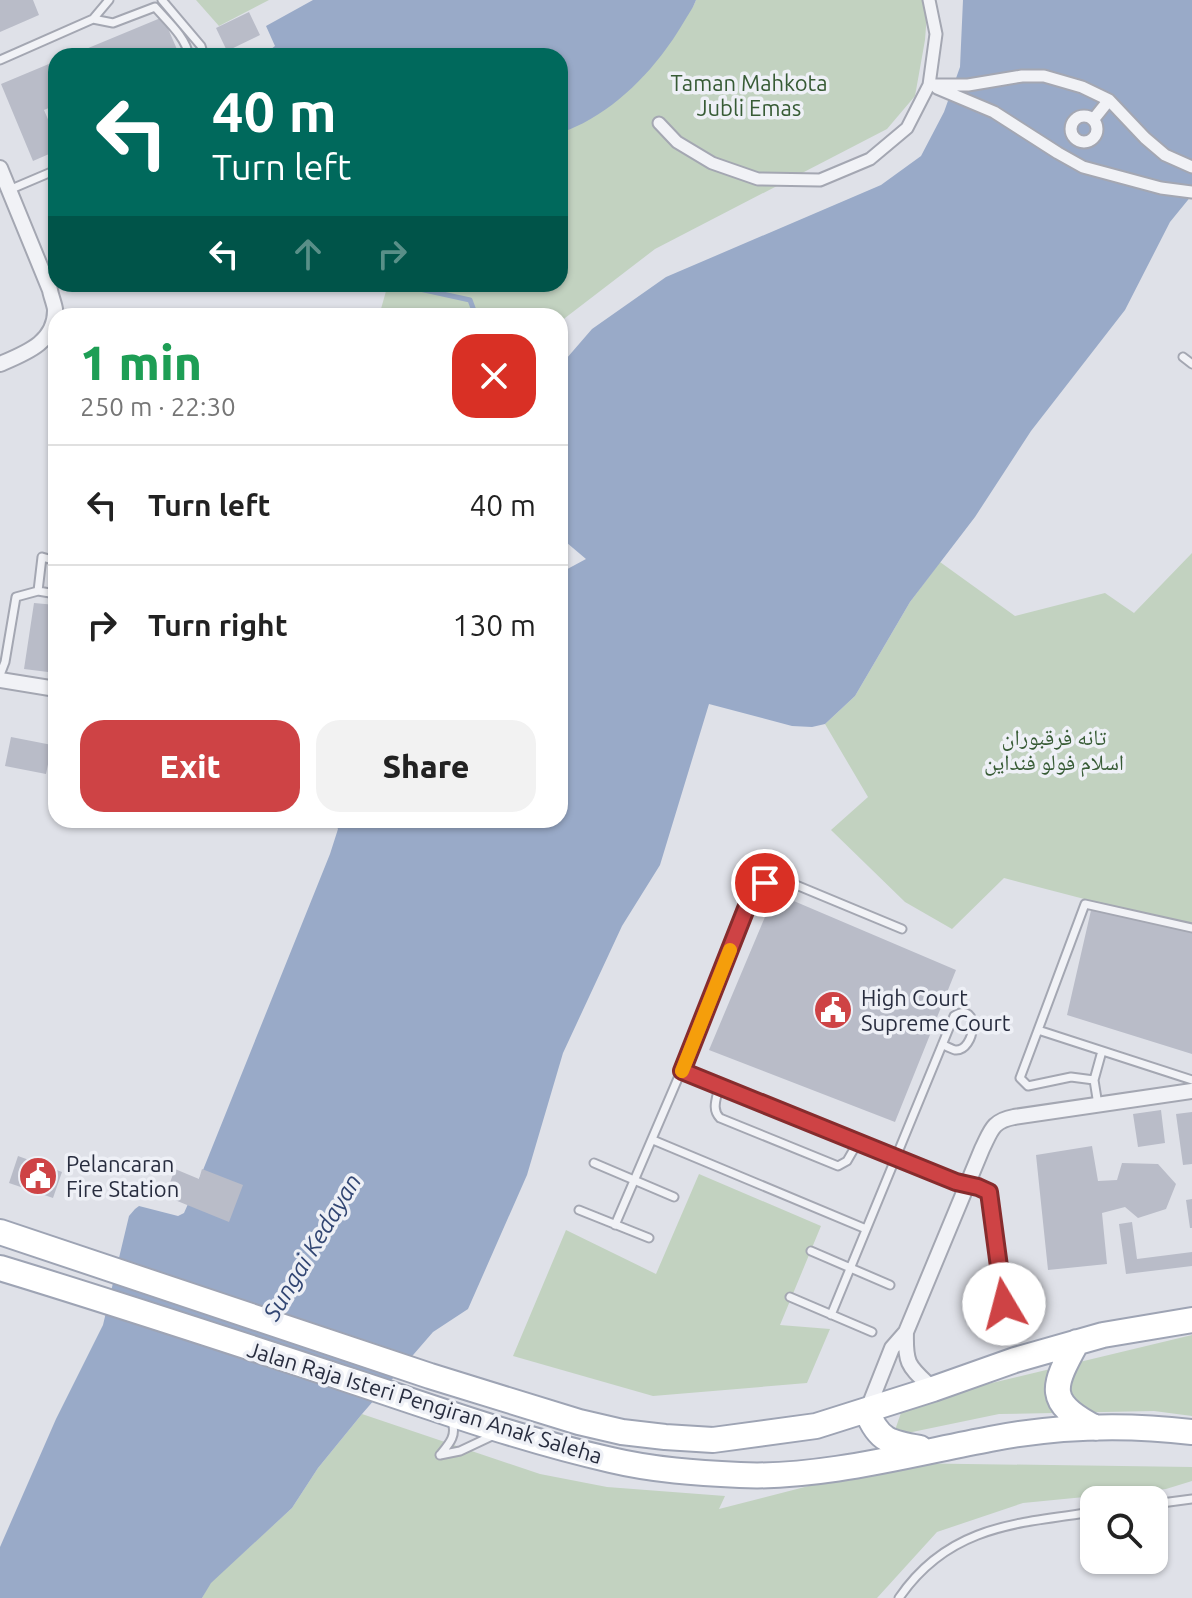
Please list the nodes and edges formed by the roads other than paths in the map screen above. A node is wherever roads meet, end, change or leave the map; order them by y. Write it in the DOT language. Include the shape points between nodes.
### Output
graph roads {
  1 [pos="109,0"];
  2 [pos="162,0"];
  3 [pos="929,0"];
  4 [pos="93,19"];
  5 [pos="187,48"];
  6 [pos="202,48"];
  7 [pos="0,60"];
  8 [pos="929,85"];
  9 [pos="1109,100"];
  10 [pos="1093,120"];
  11 [pos="659,123"];
  12 [pos="1074,139"];
  13 [pos="1058,153"];
  14 [pos="1192,167"];
  15 [pos="0,168"];
  16 [pos="48,173"];
  17 [pos="9,190"];
  18 [pos="1192,192"];
  19 [pos="48,285"];
  20 [pos="48,336"];
  21 [pos="1183,357"];
  22 [pos="0,364"];
  23 [pos="1192,364"];
  24 [pos="48,559"];
  25 [pos="38,591"];
  26 [pos="48,593"];
  27 [pos="0,677"];
  28 [pos="48,687"];
  29 [pos="1192,928"];
  30 [pos="902,929"];
  31 [pos="1038,1030"];
  32 [pos="942,1045"];
  33 [pos="1102,1051"];
  34 [pos="682,1071"];
  35 [pos="1094,1080"];
  36 [pos="1192,1080"];
  37 [pos="719,1086"];
  38 [pos="1192,1091"];
  39 [pos="1098,1105"];
  40 [pos="653,1140"];
  41 [pos="858,1142"];
  42 [pos="896,1158"];
  43 [pos="594,1163"];
  44 [pos="635,1180"];
  45 [pos="968,1184"];
  46 [pos="674,1197"];
  47 [pos="579,1210"];
  48 [pos="615,1225"];
  49 [pos="866,1229"];
  50 [pos="0,1232"];
  51 [pos="649,1238"];
  52 [pos="811,1251"];
  53 [pos="0,1268"];
  54 [pos="850,1268"];
  55 [pos="890,1285"];
  56 [pos="790,1297"];
  57 [pos="1004,1304"];
  58 [pos="831,1315"];
  59 [pos="1192,1320"];
  60 [pos="872,1332"];
  61 [pos="906,1332"];
  62 [pos="1077,1342"];
  63 [pos="933,1389"];
  64 [pos="867,1411"];
  65 [pos="448,1413"];
  66 [pos="1096,1428"];
  67 [pos="1192,1432"];
  68 [pos="513,1433"];
  69 [pos="934,1451"];
  70 [pos="1192,1499"];
  71 [pos="1168,1502"];
  72 [pos="1080,1514"];
  73 [pos="899,1598"];
  1 -- 4 [label="lane"];
  2 -- 6 [label="lane"];
  3 -- 8 [label="street" via="936,34"];
  4 -- 5 [label="lane" via="113,23 155,7"];
  4 -- 7 [label="lane"];
  8 -- 9 [label="street" via="1044,76"];
  8 -- 11 [label="street" via="907,128 870,159 820,180 758,179 712,163 677,142"];
  8 -- 13 [label="street" via="994,112"];
  9 -- 10 [label="street"];
  9 -- 14 [label="street" via="1165,155"];
  10 -- 12 [label="street" via="1075,120"];
  10 -- 12 [label="street" via="1093,139"];
  12 -- 13 [label="street"];
  13 -- 18 [label="street" via="1083,167"];
  15 -- 17 [label="street"];
  16 -- 17 [label="lane"];
  17 -- 19 [label="street"];
  20 -- 22 [label="street" via="34,349"];
  21 -- 23 [label="lane"];
  24 -- 25 [label="lane" via="42,557"];
  25 -- 26 [label="lane"];
  25 -- 27 [label="lane" via="16,597"];
  27 -- 28 [label="street"];
  29 -- 31 [label="lane" via="1085,904"];
  30 -- 34 [label="lane" via="784,880 765,883 751,896"];
  31 -- 33 [label="lane"];
  31 -- 35 [label="lane" via="1020,1078 1028,1086 1071,1077"];
  32 -- 32 [label="lane" via="963,1048 974,1027 969,1015 954,1016"];
  32 -- 42 [label="lane"];
  33 -- 35 [label="lane"];
  33 -- 36 [label="lane"];
  34 -- 37 [label="lane"];
  34 -- 40 [label="lane"];
  35 -- 39 [label="lane"];
  37 -- 41 [label="lane"];
  37 -- 41 [label="lane" via="714,1107 720,1118 838,1166"];
  38 -- 39 [label="street"];
  39 -- 45 [label="street" via="1002,1119 991,1131"];
  40 -- 44 [label="lane"];
  40 -- 49 [label="lane"];
  41 -- 42 [label="lane"];
  42 -- 45 [label="lane"];
  42 -- 49 [label="lane"];
  43 -- 44 [label="lane"];
  44 -- 46 [label="lane"];
  44 -- 48 [label="lane"];
  45 -- 57 [label="lane" via="989,1192"];
  45 -- 61 [label="street"];
  47 -- 48 [label="lane"];
  48 -- 51 [label="lane"];
  49 -- 54 [label="lane"];
  50 -- 64 [label="main road, Jalan Raja Isteri Pengiran Anak Saleha" via="430,1376 622,1432 713,1440 816,1426"];
  52 -- 54 [label="lane"];
  53 -- 65 [label="main road, Jalan Raja Isteri Pengiran Anak Saleha"];
  54 -- 55 [label="lane"];
  54 -- 58 [label="lane"];
  56 -- 58 [label="lane"];
  58 -- 60 [label="lane"];
  59 -- 62 [label="main road, Jalan Raja Isteri Pengiran Anak Saleha"];
  61 -- 63 [label="street" via="907,1362"];
  61 -- 64 [label="street" via="892,1348"];
  62 -- 63 [label="main road, Jalan Raja Isteri Pengiran Anak Saleha"];
  62 -- 66 [label="main road" via="1056,1390 1064,1408"];
  63 -- 64 [label="main road, Jalan Raja Isteri Pengiran Anak Saleha"];
  64 -- 69 [label="main road" via="872,1424 892,1443"];
  65 -- 68 [label="main road, Jalan Raja Isteri Pengiran Anak Saleha"];
  65 -- 68 [label="lane" via="455,1431 440,1455"];
  66 -- 67 [label="main road, Jalan Raja Isteri Pengiran Anak Saleha"];
  66 -- 69 [label="main road, Jalan Raja Isteri Pengiran Anak Saleha" via="993,1438"];
  68 -- 69 [label="main road, Jalan Raja Isteri Pengiran Anak Saleha" via="614,1461 744,1475 811,1472"];
  70 -- 71 [label="lane"];
  72 -- 73 [label="lane" via="983,1532 948,1549"];
}
